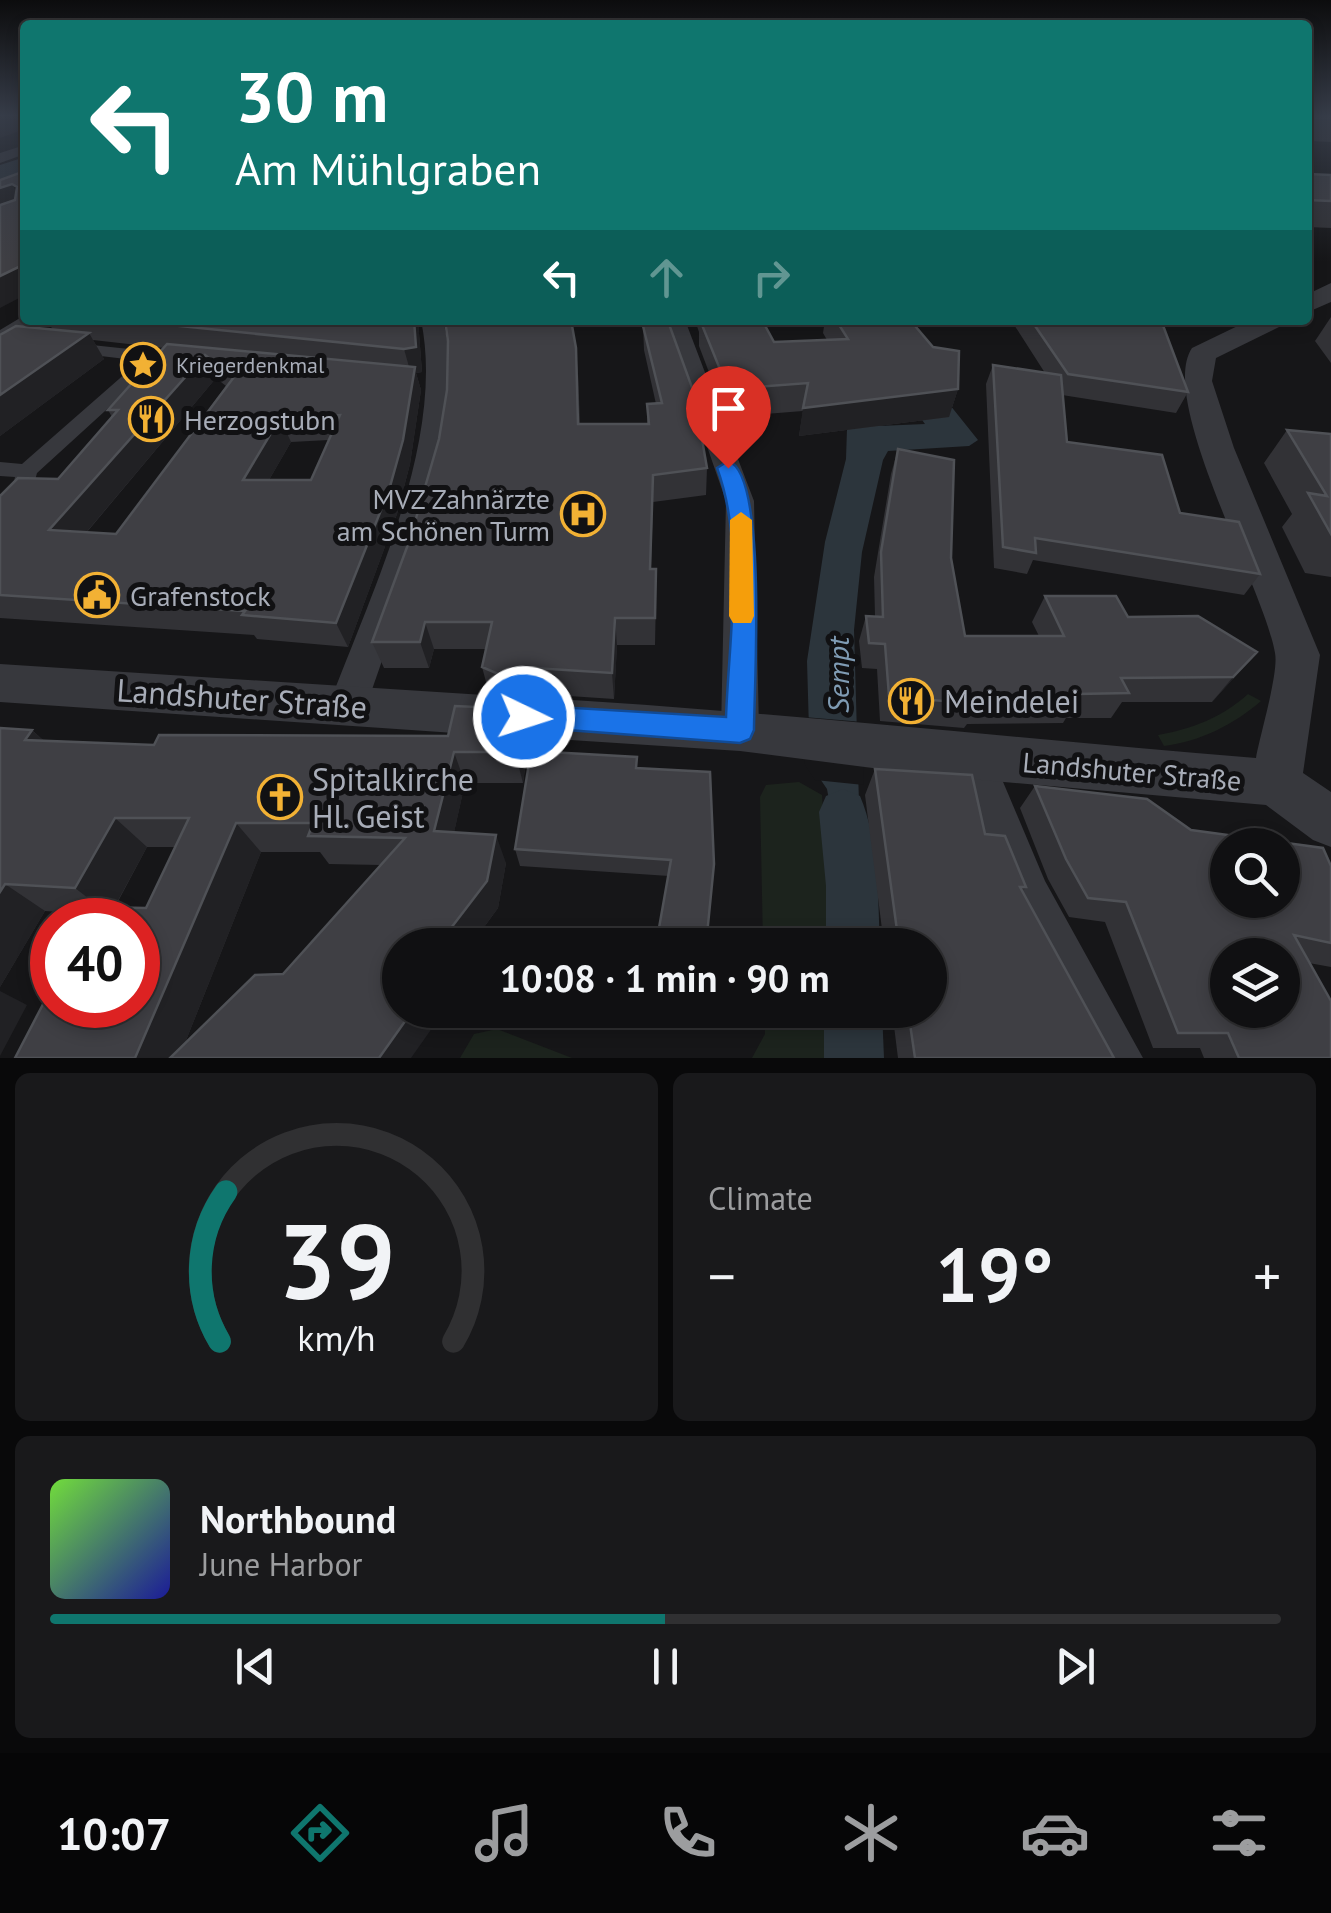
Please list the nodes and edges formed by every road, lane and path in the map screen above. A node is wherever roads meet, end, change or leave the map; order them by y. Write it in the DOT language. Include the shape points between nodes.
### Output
graph roads {
  1 [pos="432,325"];
  2 [pos="676,325"];
  3 [pos="1262,325"];
  4 [pos="30,331"];
  5 [pos="0,339"];
  6 [pos="57,346"];
  7 [pos="173,359"];
  8 [pos="212,363"];
  9 [pos="0,469"];
  10 [pos="27,471"];
  11 [pos="0,522"];
  12 [pos="0,683"];
  13 [pos="348,706"];
  14 [pos="740,730"];
  15 [pos="973,757"];
  16 [pos="1276,783"];
  17 [pos="1331,822"];
  18 [pos="1117,1058"];
  1 -- 13 [label="street" via="429,472"];
  2 -- 14 [label="street" via="740,501"];
  3 -- 16 [label="street, Landshuter Straße" via="1202,354 1197,381 1298,655"];
  4 -- 5 [label="street"];
  6 -- 7 [label="street"];
  7 -- 8 [label="street"];
  7 -- 10 [label="street" via="133,376"];
  9 -- 10 [label="street"];
  10 -- 11 [label="street" via="20,502"];
  12 -- 13 [label="street, Landshuter Straße"];
  13 -- 14 [label="street, Landshuter Straße"];
  14 -- 15 [label="street, Landshuter Straße"];
  15 -- 16 [label="street, Landshuter Straße"];
  15 -- 18 [label="street" via="1029,896"];
  16 -- 17 [label="street"];
}
